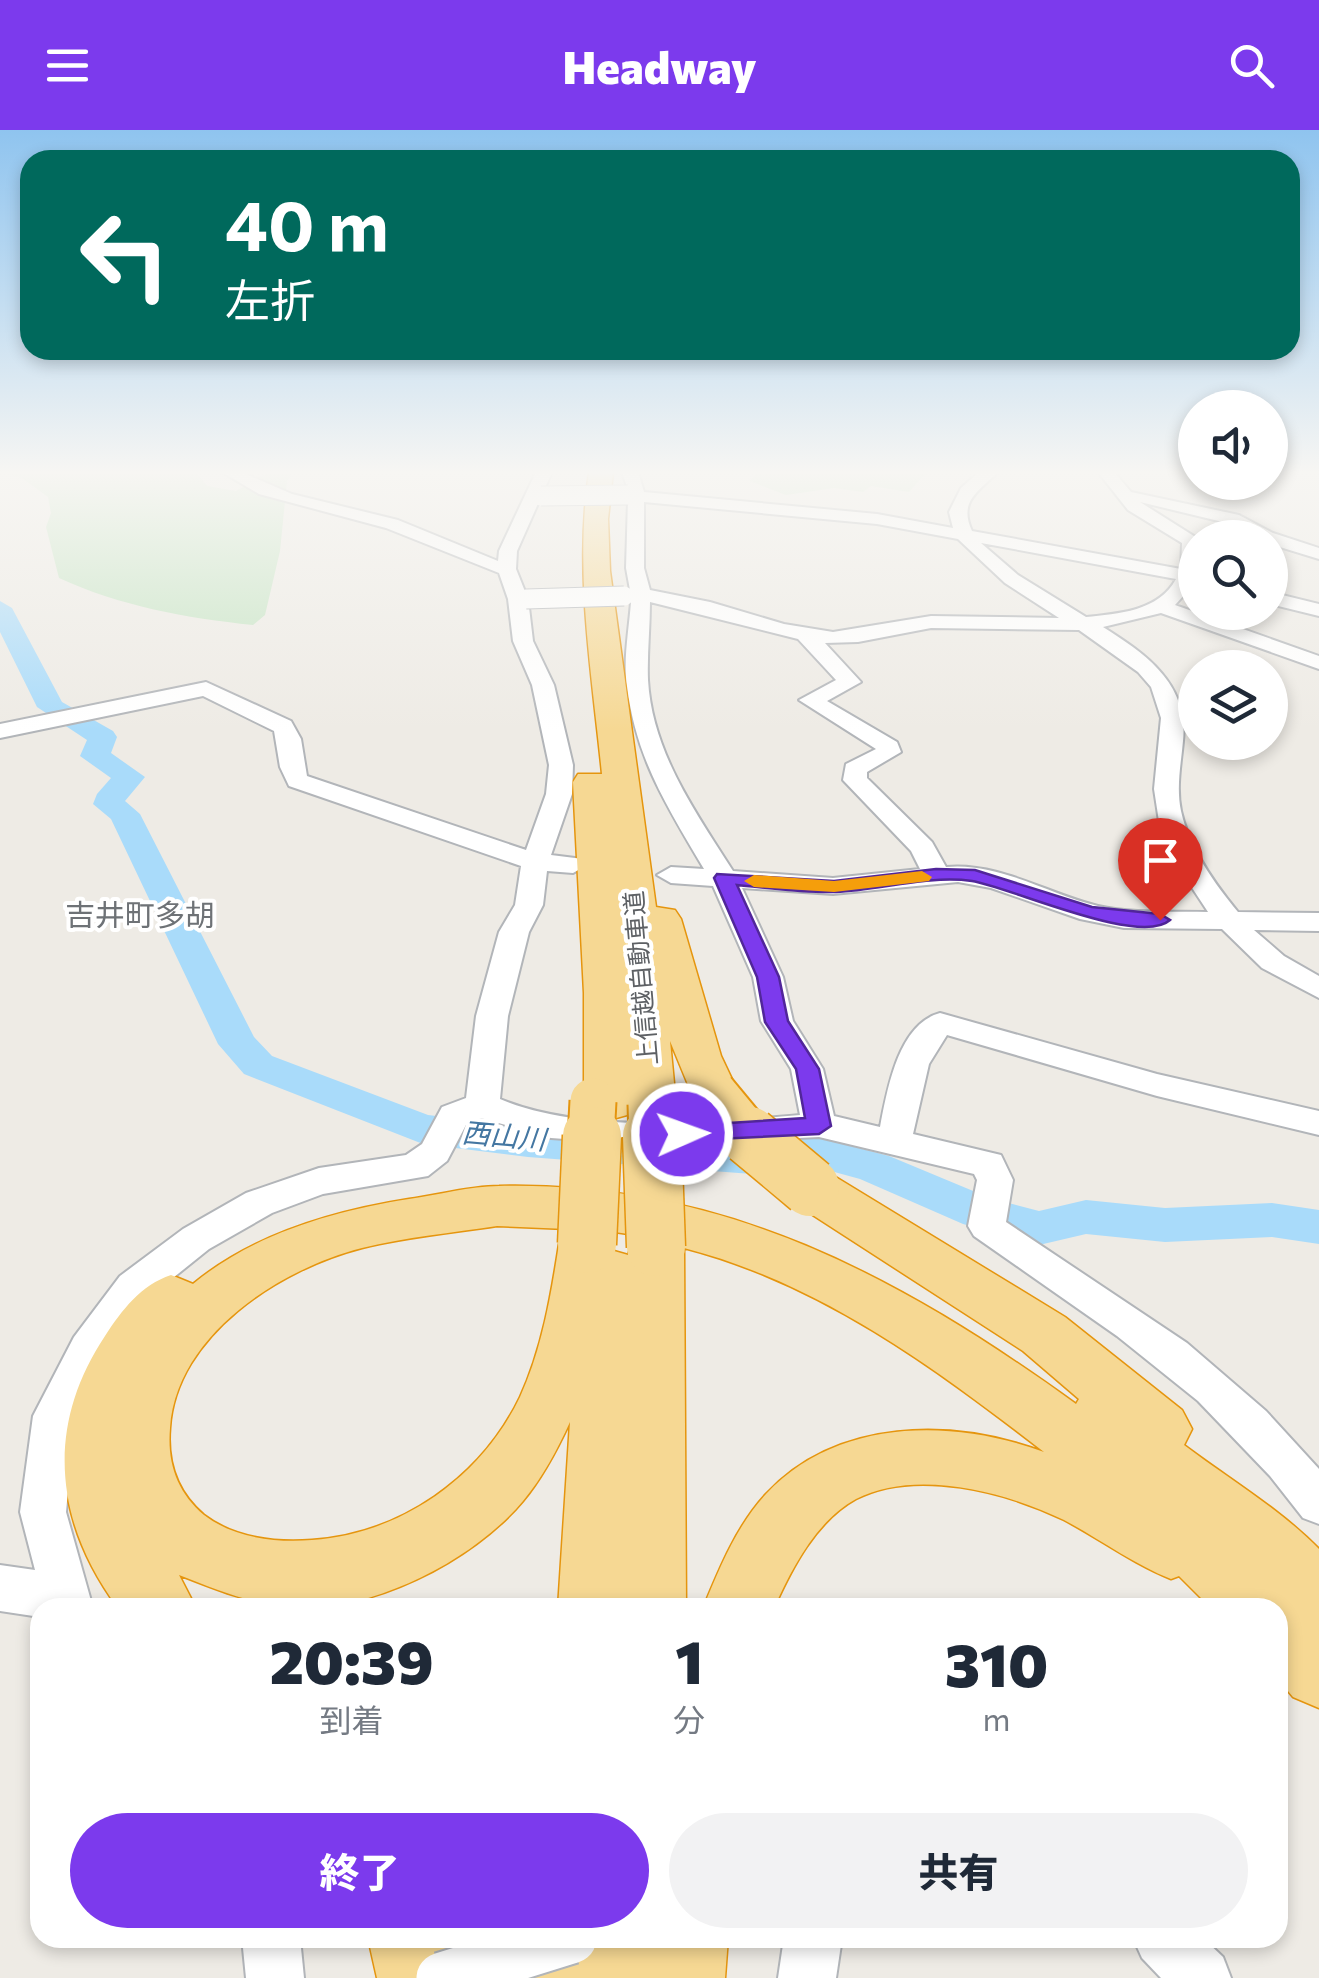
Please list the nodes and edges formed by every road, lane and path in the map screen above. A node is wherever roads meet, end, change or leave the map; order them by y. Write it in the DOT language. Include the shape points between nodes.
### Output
graph roads {
  1 [pos="469,558"];
  2 [pos="508,558"];
  3 [pos="575,558"];
  4 [pos="596,558"];
  5 [pos="634,558"];
  6 [pos="987,558"];
  7 [pos="1097,558"];
  8 [pos="507,569"];
  9 [pos="1178,573"];
  10 [pos="1178,594"];
  11 [pos="632,595"];
  12 [pos="522,599"];
  13 [pos="1288,602"];
  14 [pos="1164,607"];
  15 [pos="1319,610"];
  16 [pos="1081,625"];
  17 [pos="804,634"];
  18 [pos="1319,663"];
  19 [pos="0,731"];
  20 [pos="616,741"];
  21 [pos="535,862"];
  22 [pos="574,865"];
  23 [pos="670,875"];
  24 [pos="936,875"];
  25 [pos="724,878"];
  26 [pos="1319,922"];
  27 [pos="1230,924"];
  28 [pos="1319,989"];
  29 [pos="618,1103"];
  30 [pos="482,1104"];
  31 [pos="1319,1123"];
  32 [pos="819,1126"];
  33 [pos="893,1145"];
  34 [pos="618,1245"];
  35 [pos="1319,1503"];
  36 [pos="0,1588"];
  37 [pos="47,1598"];
  38 [pos="65,1598"];
  39 [pos="152,1598"];
  40 [pos="594,1598"];
  41 [pos="650,1598"];
  42 [pos="743,1598"];
  43 [pos="1272,1598"];
  44 [pos="1274,1598"];
  45 [pos="1275,1598"];
  46 [pos="1276,1598"];
  47 [pos="1288,1618"];
  48 [pos="1288,1643"];
  49 [pos="1319,1672"];
  50 [pos="272,1948"];
  51 [pos="412,1948"];
  52 [pos="536,1948"];
  53 [pos="566,1948"];
  54 [pos="635,1948"];
  55 [pos="685,1948"];
  56 [pos="812,1948"];
  57 [pos="1172,1948"];
  58 [pos="275,1978"];
  59 [pos="420,1978"];
  60 [pos="442,1978"];
  61 [pos="560,1978"];
  62 [pos="633,1978"];
  63 [pos="682,1978"];
  64 [pos="807,1978"];
  65 [pos="1202,1978"];
  1 -- 8 [label="street"];
  2 -- 8 [label="street"];
  3 -- 29 [label="highway" via="594,823 589,880"];
  4 -- 20 [label="highway, 上信越自動車道"];
  5 -- 11 [label="street"];
  6 -- 16 [label="street"];
  7 -- 9 [label="street"];
  8 -- 12 [label="street"];
  10 -- 14 [label="street"];
  11 -- 12 [label="street, bridge"];
  11 -- 17 [label="street"];
  11 -- 25 [label="street" via="636,683 649,738 664,781"];
  12 -- 21 [label="street" via="523,641 543,685 561,765 560,794"];
  13 -- 15 [label="street"];
  14 -- 16 [label="street"];
  14 -- 18 [label="street"];
  16 -- 17 [label="street" via="928,622 858,636"];
  16 -- 27 [label="street" via="1132,655 1168,693 1174,717 1168,812 1188,859"];
  17 -- 24 [label="street" via="850,682 810,700 889,747 855,770 854,780 923,848"];
  19 -- 21 [label="street" via="206,689 283,726 298,782"];
  20 -- 29 [label="highway, 上信越自動車道" via="635,902"];
  20 -- 46 [label="highway, bridge" via="680,1000 713,1092 753,1142 810,1187 1044,1334 1100,1377 1209,1477"];
  21 -- 22 [label="street"];
  21 -- 30 [label="street" via="529,906 514,932 492,1016"];
  23 -- 25 [label="street"];
  24 -- 25 [label="street" via="834,886"];
  24 -- 27 [label="street" via="975,876 1107,916"];
  25 -- 32 [label="street" via="768,977 776,1022 808,1069"];
  26 -- 27 [label="street"];
  27 -- 28 [label="street" via="1272,962"];
  29 -- 34 [label="highway, 上信越自動車道, bridge"];
  29 -- 34 [label="highway, bridge"];
  30 -- 32 [label="street" via="501,1116 561,1126 682,1134"];
  30 -- 38 [label="street" via="454,1116 434,1152 415,1167 318,1181 258,1203 196,1239 134,1288 88,1350 54,1416 43,1512"];
  31 -- 33 [label="street" via="940,1024 913,1060"];
  32 -- 33 [label="street"];
  33 -- 35 [label="street" via="988,1164 994,1180 987,1226 1118,1311 1214,1389 1284,1456"];
  34 -- 40 [label="highway, 上信越自動車道"];
  34 -- 41 [label="highway, 上信越自動車道"];
  34 -- 44 [label="highway" via="525,1447 488,1493 438,1533 389,1558 335,1574 284,1577 232,1567 190,1545 160,1516 141,1479 136,1438 142,1399 184,1326 251,1273 292,1252 390,1220 494,1204 599,1206 702,1227 759,1247 928,1334 1004,1384"];
  36 -- 37 [label="street"];
  39 -- 45 [label="highway" via="112,1536 96,1488 93,1446 100,1402 150,1318 226,1256 374,1199 476,1182 575,1181 675,1194 779,1226 926,1299 1006,1349"];
  42 -- 43 [label="highway" via="792,1511 828,1482 868,1464 911,1456 1004,1466 1051,1483"];
  47 -- 49 [label="highway"];
  48 -- 49 [label="highway"];
  50 -- 58 [label="street"];
  51 -- 59 [label="highway"];
  52 -- 60 [label="street, bridge"];
  53 -- 61 [label="highway"];
  54 -- 62 [label="highway"];
  55 -- 63 [label="highway"];
  56 -- 64 [label="street"];
  57 -- 65 [label="street"];
}
